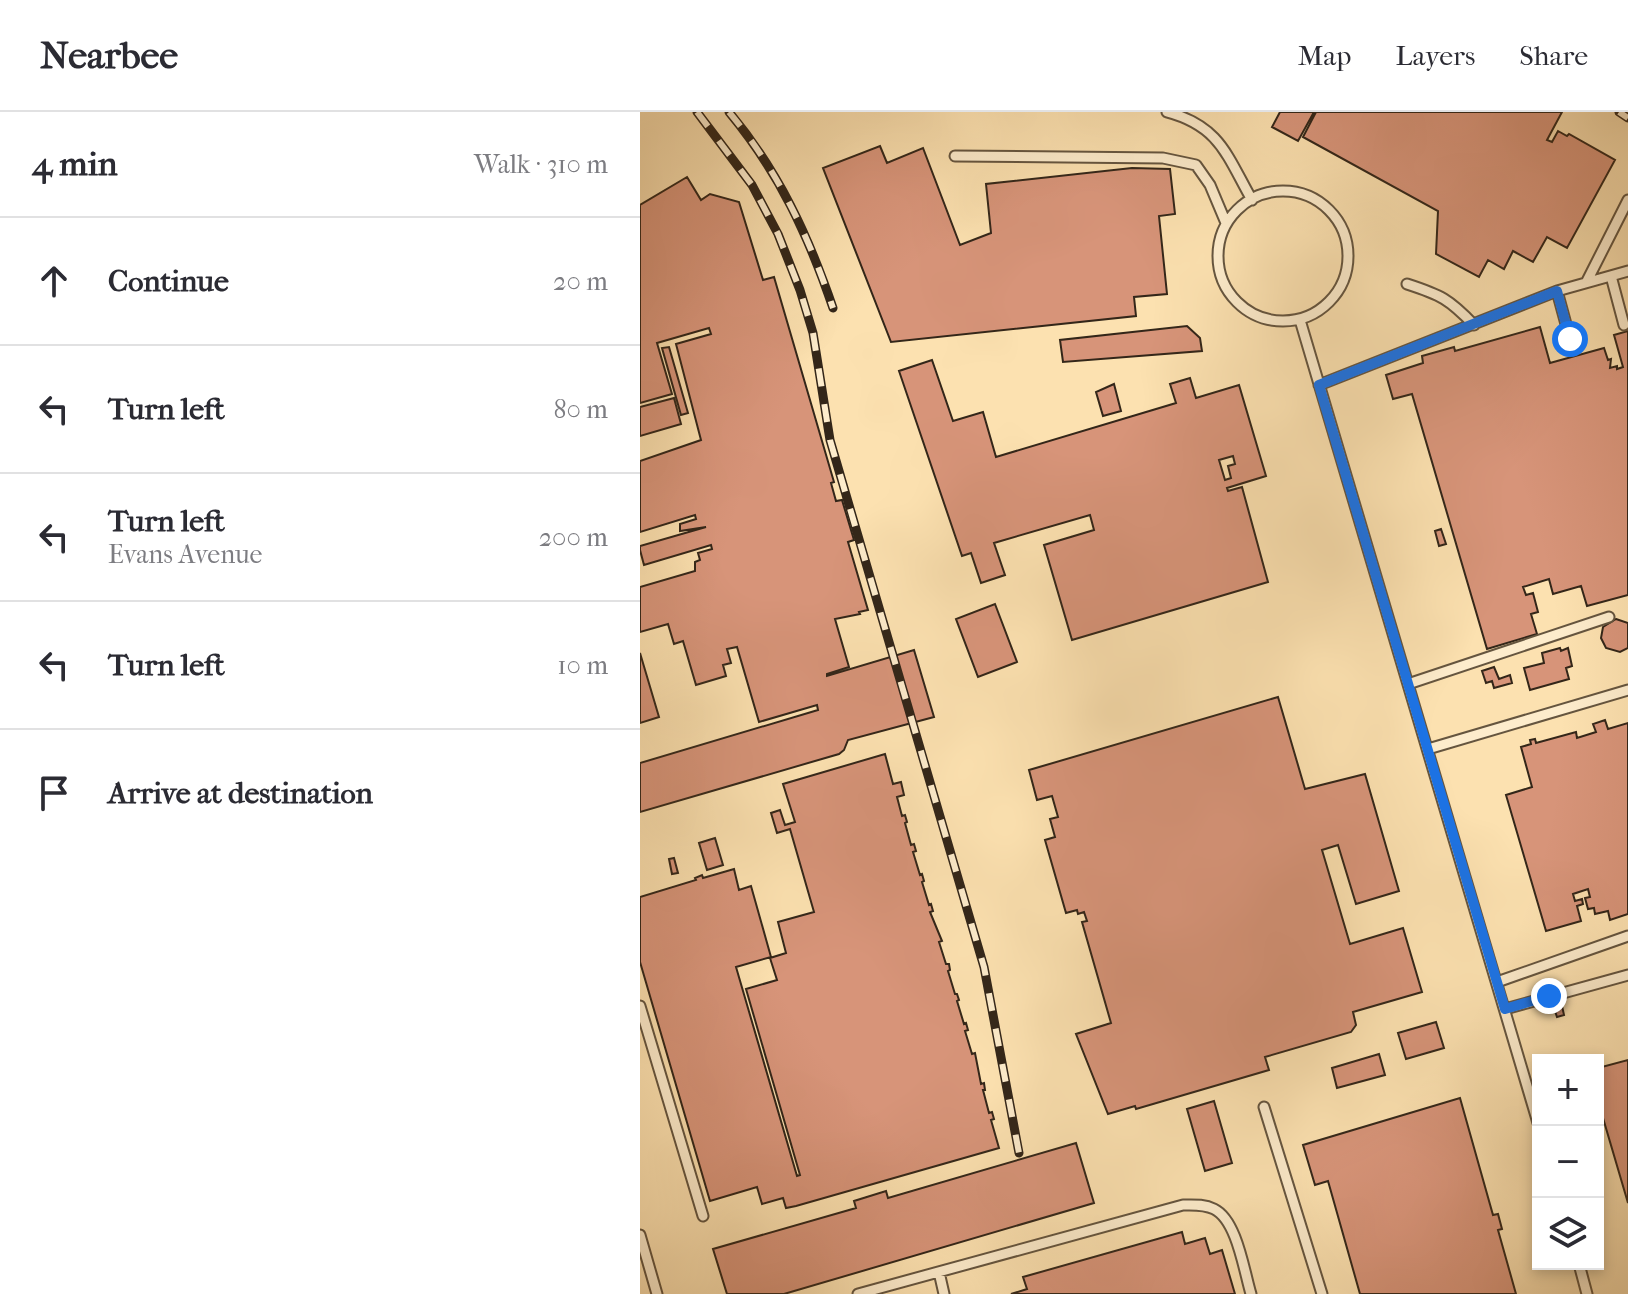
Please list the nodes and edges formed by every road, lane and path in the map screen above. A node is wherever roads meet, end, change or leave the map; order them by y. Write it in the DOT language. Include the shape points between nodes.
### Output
graph roads {
  1 [pos="1167,112"];
  2 [pos="955,156"];
  3 [pos="1252,200"];
  4 [pos="1628,200"];
  5 [pos="1226,223"];
  6 [pos="1628,271"];
  7 [pos="1611,276"];
  8 [pos="1587,281"];
  9 [pos="1407,284"];
  10 [pos="1557,291"];
  11 [pos="1300,320"];
  12 [pos="1474,325"];
  13 [pos="1624,325"];
  14 [pos="1570,339"];
  15 [pos="1319,385"];
  16 [pos="1609,617"];
  17 [pos="1408,684"];
  18 [pos="1628,690"];
  19 [pos="1428,749"];
  20 [pos="1628,936"];
  21 [pos="1628,975"];
  22 [pos="1497,982"];
  23 [pos="640,1006"];
  24 [pos="1505,1009"];
  25 [pos="1532,1102"];
  26 [pos="1264,1107"];
  27 [pos="703,1216"];
  28 [pos="640,1235"];
  29 [pos="1581,1270"];
  30 [pos="939,1272"];
  31 [pos="657,1294"];
  32 [pos="858,1294"];
  33 [pos="944,1294"];
  34 [pos="1251,1294"];
  35 [pos="1322,1294"];
  36 [pos="1587,1294"];
  1 -- 3 [label="lane" via="1190,119 1217,138"];
  2 -- 5 [label="lane" via="1163,158 1196,165"];
  3 -- 5 [label="lane"];
  3 -- 11 [label="lane" via="1277,191 1301,193 1336,216 1346,237 1345,279 1335,297"];
  4 -- 8 [label="lane"];
  5 -- 11 [label="lane" via="1218,267 1226,289 1256,316"];
  6 -- 7 [label="lane"];
  7 -- 8 [label="lane"];
  7 -- 13 [label="lane"];
  8 -- 10 [label="lane"];
  9 -- 12 [label="lane" via="1440,294"];
  10 -- 12 [label="lane"];
  10 -- 14 [label="lane"];
  11 -- 15 [label="lane"];
  12 -- 15 [label="lane"];
  15 -- 17 [label="lane"];
  16 -- 17 [label="lane"];
  17 -- 19 [label="lane"];
  18 -- 19 [label="lane"];
  19 -- 22 [label="lane"];
  20 -- 22 [label="lane"];
  21 -- 24 [label="lane"];
  22 -- 24 [label="lane"];
  23 -- 27 [label="lane"];
  24 -- 25 [label="lane"];
  26 -- 35 [label="lane"];
  28 -- 31 [label="lane"];
  29 -- 36 [label="lane"];
  30 -- 32 [label="lane"];
  30 -- 33 [label="lane"];
  30 -- 34 [label="lane" via="1183,1205 1200,1205 1214,1209 1231,1226"];
}
